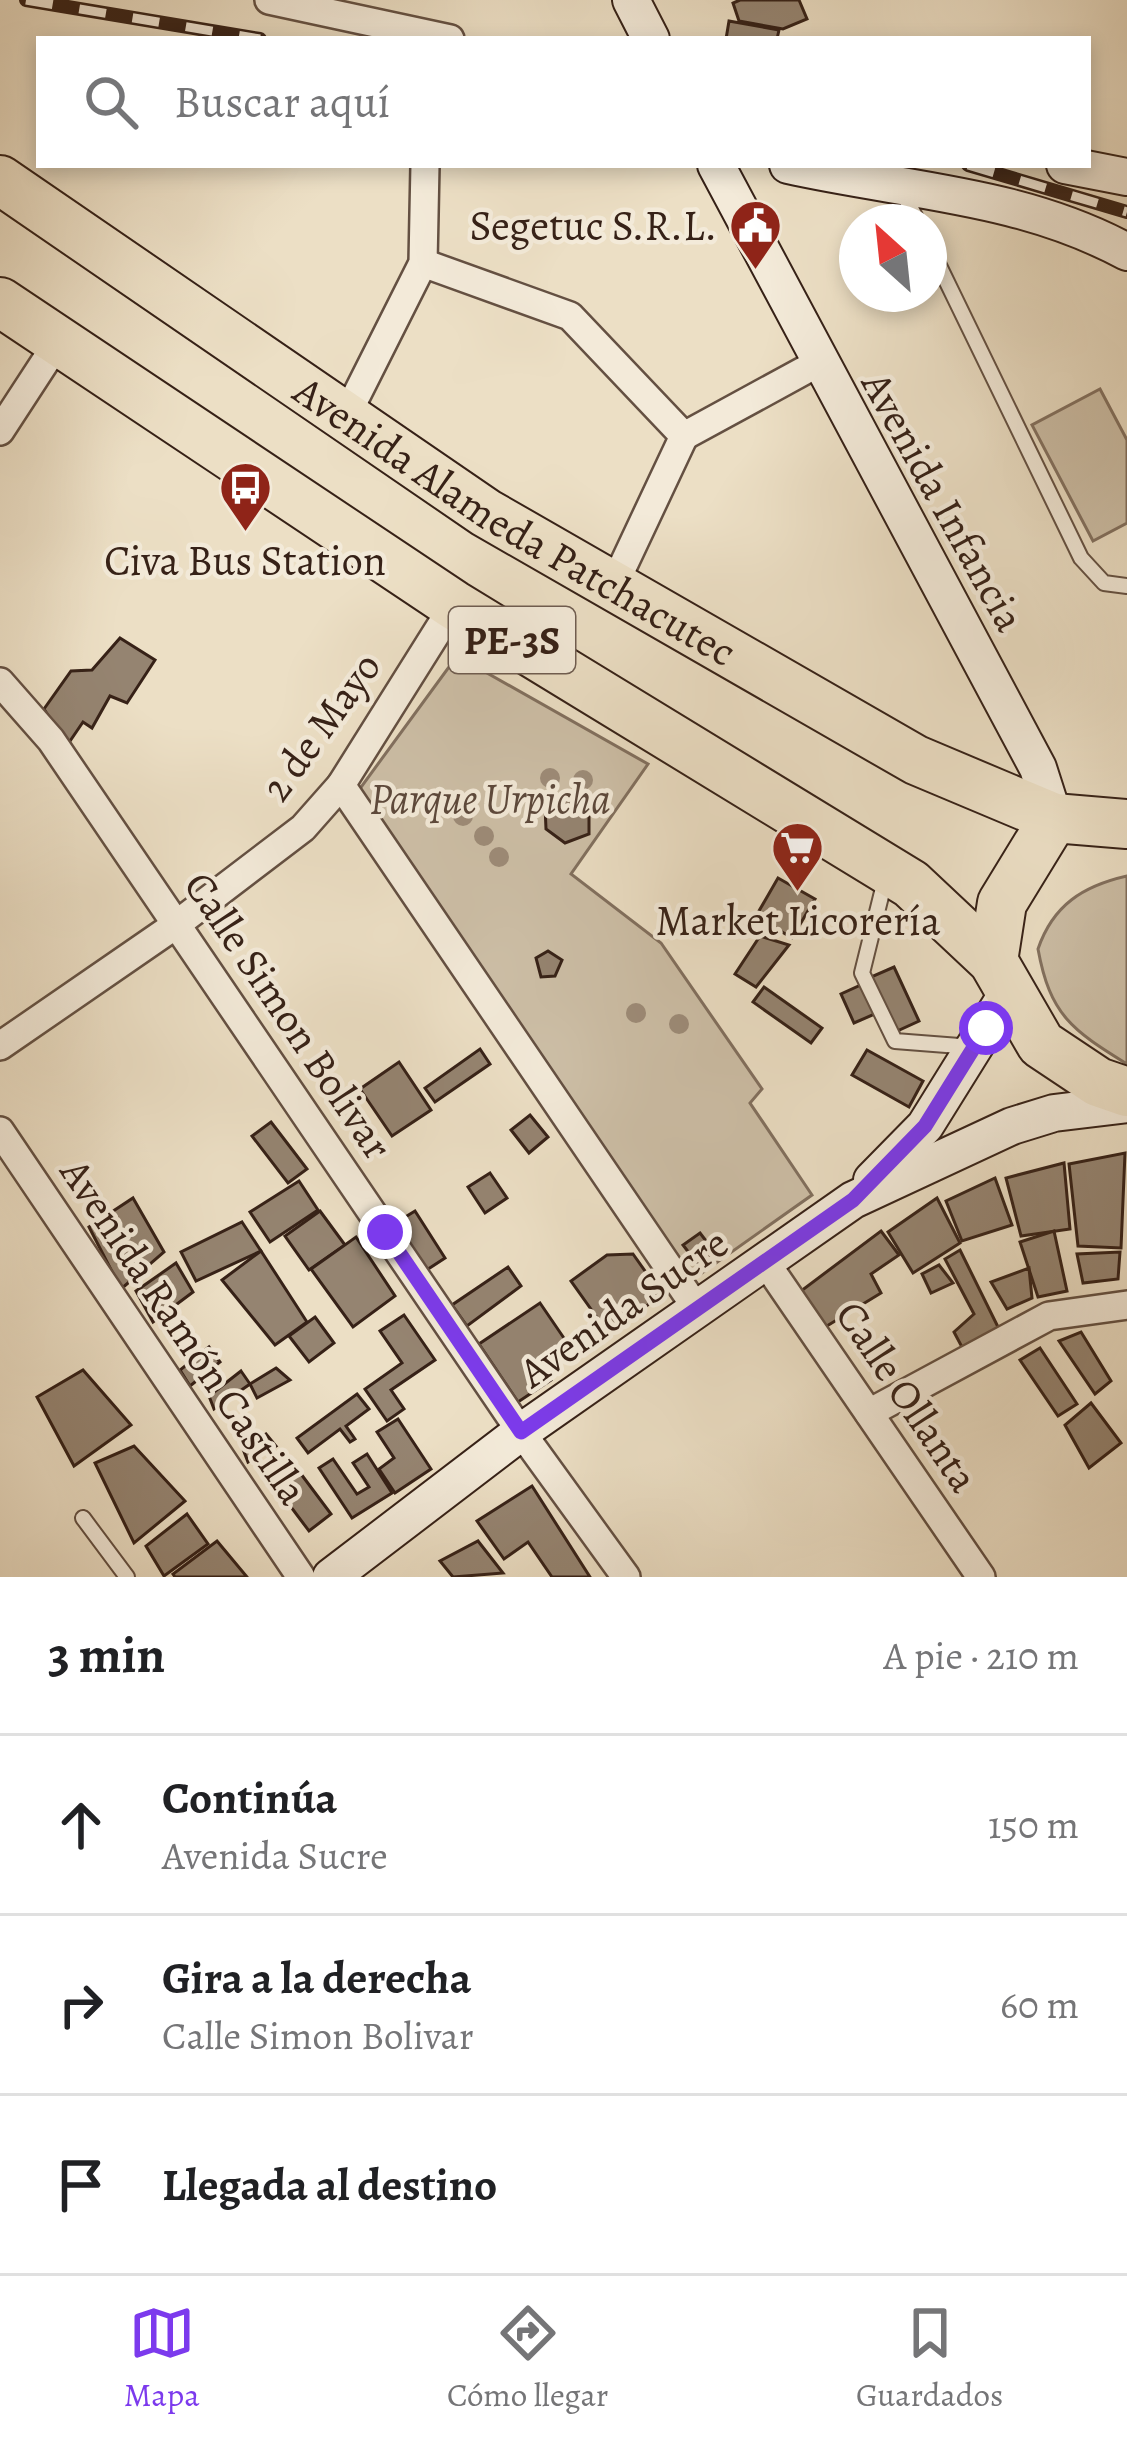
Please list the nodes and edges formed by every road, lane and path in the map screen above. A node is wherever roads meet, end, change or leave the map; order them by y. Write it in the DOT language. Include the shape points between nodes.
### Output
graph roads {
  1 [pos="269,0"];
  2 [pos="632,0"];
  3 [pos="436,36"];
  4 [pos="650,36"];
  5 [pos="425,168"];
  6 [pos="718,168"];
  7 [pos="806,168"];
  8 [pos="1079,168"];
  9 [pos="1127,178"];
  10 [pos="0,180"];
  11 [pos="899,184"];
  12 [pos="909,204"];
  13 [pos="1127,252"];
  14 [pos="423,263"];
  15 [pos="947,282"];
  16 [pos="0,302"];
  17 [pos="58,342"];
  18 [pos="818,363"];
  19 [pos="346,414"];
  20 [pos="0,431"];
  21 [pos="684,436"];
  22 [pos="1127,586"];
  23 [pos="613,587"];
  24 [pos="454,604"];
  25 [pos="0,682"];
  26 [pos="340,785"];
  27 [pos="1054,818"];
  28 [pos="1127,824"];
  29 [pos="888,869"];
  30 [pos="177,924"];
  31 [pos="1001,976"];
  32 [pos="0,1046"];
  33 [pos="975,1047"];
  34 [pos="1127,1092"];
  35 [pos="1127,1104"];
  36 [pos="0,1131"];
  37 [pos="853,1200"];
  38 [pos="766,1263"];
  39 [pos="1127,1305"];
  40 [pos="695,1306"];
  41 [pos="869,1413"];
  42 [pos="521,1432"];
  43 [pos="83,1518"];
  44 [pos="127,1577"];
  45 [pos="301,1577"];
  46 [pos="331,1577"];
  47 [pos="626,1577"];
  48 [pos="981,1577"];
  1 -- 3 [label="street"];
  2 -- 4 [label="street"];
  5 -- 14 [label="street"];
  6 -- 18 [label="street, Avenida Infancia"];
  7 -- 11 [label="street"];
  8 -- 9 [label="street"];
  10 -- 19 [label="highway, Avenida Alameda Patchacutec / PE-3S"];
  11 -- 12 [label="lane"];
  11 -- 13 [label="street" via="1054,218"];
  14 -- 19 [label="street"];
  14 -- 21 [label="street" via="570,316"];
  15 -- 22 [label="lane" via="1081,558 1104,583"];
  16 -- 17 [label="highway, PE-3S"];
  17 -- 20 [label="street"];
  17 -- 24 [label="highway, PE-3S"];
  18 -- 21 [label="street"];
  18 -- 27 [label="street, Avenida Infancia" via="1038,767"];
  19 -- 23 [label="highway, Avenida Alameda Patchacutec / PE-3S" via="486,514"];
  21 -- 23 [label="street"];
  23 -- 27 [label="highway, Avenida Alameda Patchacutec / PE-3S" via="916,760"];
  24 -- 26 [label="street, 2 de Mayo"];
  24 -- 29 [label="highway, PE-3S"];
  25 -- 30 [label="street, Calle Simon Bolivar" via="51,740"];
  26 -- 30 [label="street, 2 de Mayo" via="303,828"];
  26 -- 40 [label="street"];
  27 -- 28 [label="highway, PE-3S"];
  27 -- 31 [label="highway" via="1002,903"];
  29 -- 31 [label="highway, PE-3S" via="949,917"];
  29 -- 33 [label="lane" via="862,973 895,1040"];
  30 -- 32 [label="street, 2 de Mayo"];
  30 -- 42 [label="street, Calle Simon Bolivar"];
  31 -- 33 [label="street, Avenida Sucre"];
  31 -- 34 [label="highway, PE-3S" via="1041,1044"];
  33 -- 37 [label="street, Avenida Sucre" via="925,1126"];
  35 -- 37 [label="street, Avenida Sucre" via="1012,1126"];
  36 -- 45 [label="street, Avenida Ramón Castilla"];
  37 -- 38 [label="street, Avenida Sucre"];
  38 -- 40 [label="street, Avenida Sucre"];
  38 -- 41 [label="street, Calle Ollanta"];
  39 -- 41 [label="street" via="1049,1316"];
  40 -- 42 [label="street, Avenida Sucre"];
  41 -- 48 [label="street, Calle Ollanta"];
  42 -- 46 [label="street, Avenida Sucre"];
  42 -- 47 [label="street, Calle Simon Bolivar"];
  43 -- 44 [label="lane"];
}
